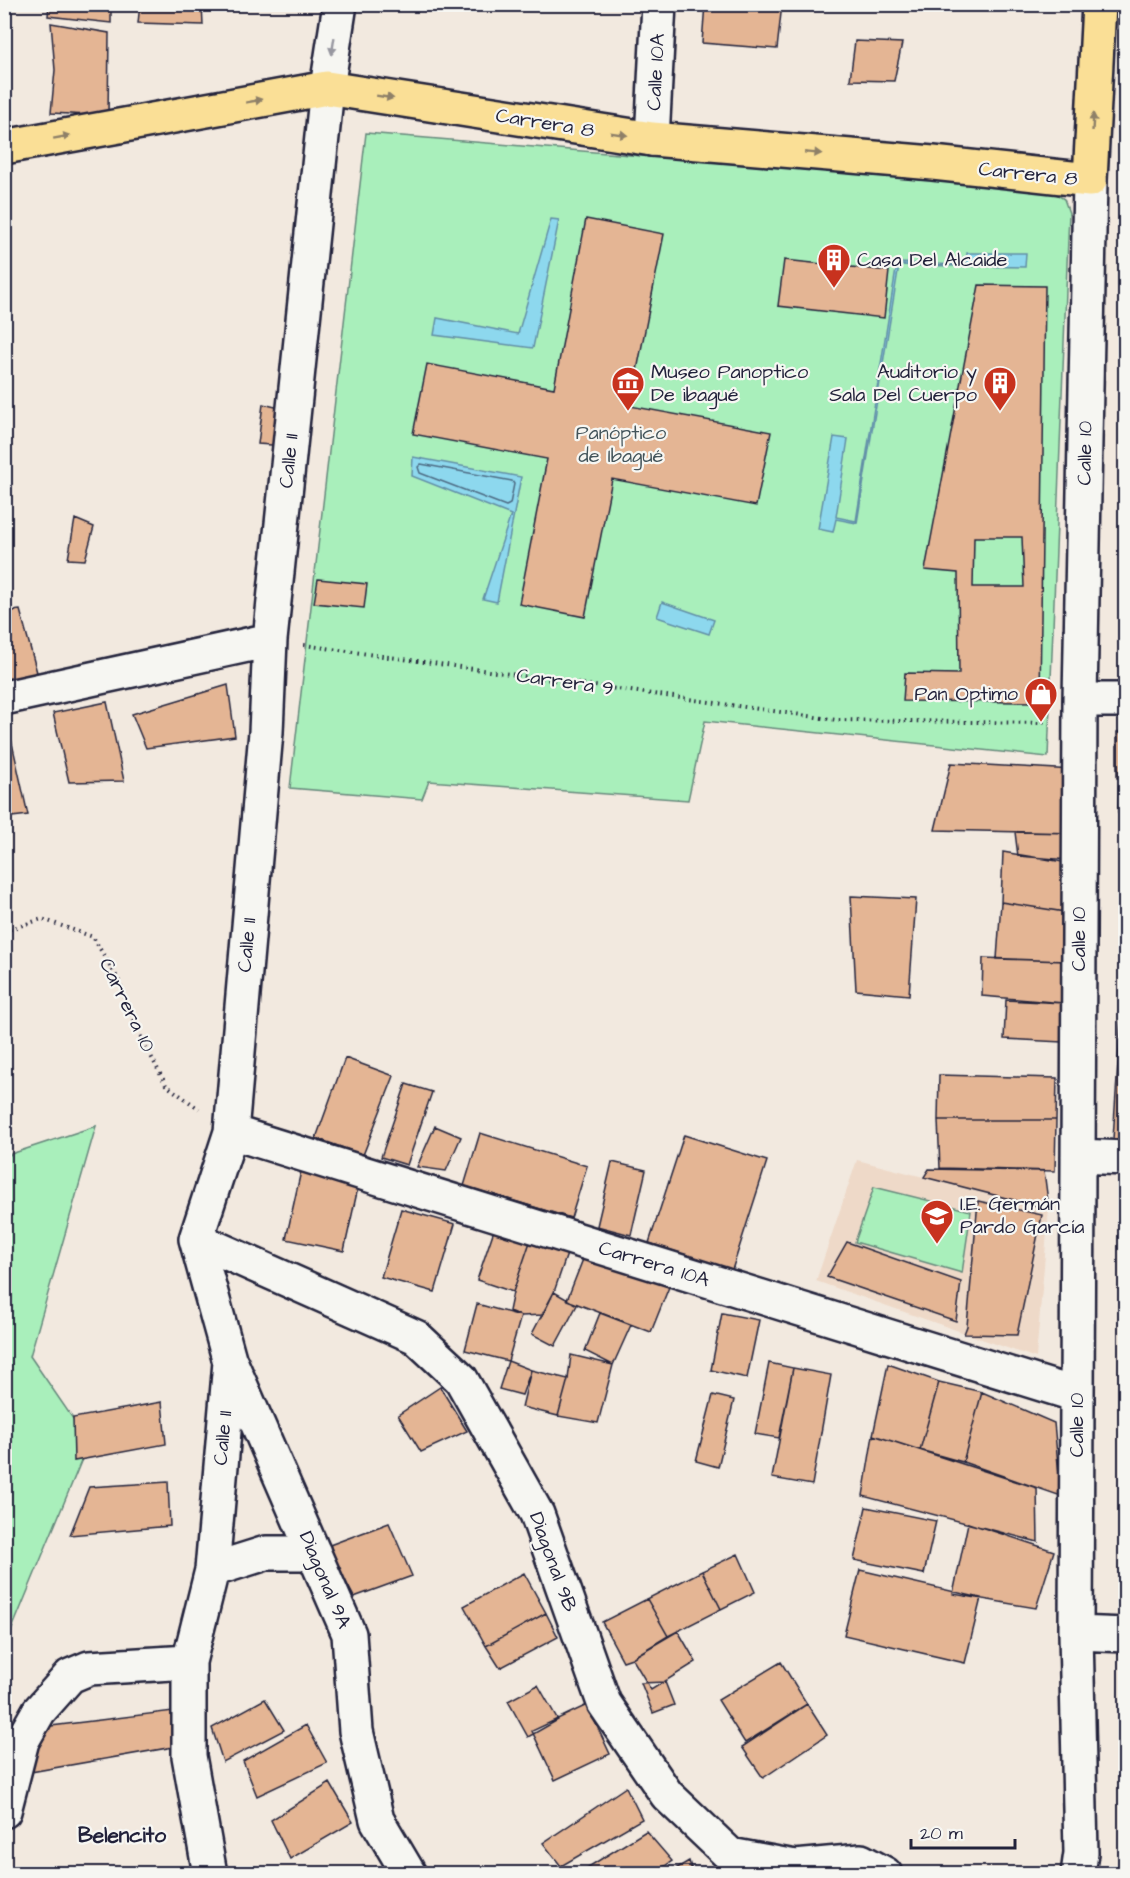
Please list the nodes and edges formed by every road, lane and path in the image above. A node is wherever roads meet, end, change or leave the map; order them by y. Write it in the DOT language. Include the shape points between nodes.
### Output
graph roads {
  1 [pos="340,4"];
  2 [pos="659,4"];
  3 [pos="1099,4"];
  4 [pos="327,88"];
  5 [pos="652,140"];
  6 [pos="4,147"];
  7 [pos="1090,180"];
  8 [pos="270,640"];
  9 [pos="4,698"];
  10 [pos="1080,700"];
  11 [pos="1125,700"];
  12 [pos="4,931"];
  13 [pos="231,1132"];
  14 [pos="1078,1156"];
  15 [pos="1125,1158"];
  16 [pos="196,1239"];
  17 [pos="230,1362"];
  18 [pos="1077,1395"];
  19 [pos="314,1553"];
  20 [pos="212,1570"];
  21 [pos="1076,1633"];
  22 [pos="1125,1635"];
  23 [pos="189,1662"];
  24 [pos="4,1811"];
  25 [pos="210,1874"];
  26 [pos="409,1874"];
  27 [pos="885,1874"];
  28 [pos="1078,1874"];
  1 -- 4 [label="street, Calle 11, one-way"];
  2 -- 5 [label="street, Calle 10A"];
  7 -- 3 [label="main road, Calle 10, one-way"];
  4 -- 5 [label="main road, Carrera 8, one-way"];
  6 -- 4 [label="main road, Carrera 8, one-way"];
  4 -- 8 [label="street, Calle 11"];
  5 -- 7 [label="main road, Carrera 8, one-way"];
  7 -- 10 [label="street, Calle 10"];
  8 -- 9 [label="street"];
  8 -- 10 [label="path, Carrera 9" via="837,720 1041,723"];
  8 -- 13 [label="street, Calle 11" via="266,732"];
  10 -- 11 [label="street"];
  10 -- 14 [label="street, Calle 10"];
  12 -- 13 [label="path, Carrera 10" via="42,919 93,938 118,979 139,1034 166,1085"];
  13 -- 16 [label="street, Calle 11"];
  13 -- 18 [label="street, Carrera 10A"];
  14 -- 15 [label="street"];
  14 -- 18 [label="street, Calle 10"];
  16 -- 17 [label="street, Calle 11"];
  16 -- 27 [label="street, Diagonal 9B" via="416,1337 460,1379 537,1514 604,1703 667,1795 730,1855 795,1867 861,1861"];
  17 -- 19 [label="street, Diagonal 9A"];
  17 -- 20 [label="street, Calle 11"];
  18 -- 21 [label="street, Calle 10"];
  19 -- 20 [label="street" via="266,1553"];
  19 -- 26 [label="street, Diagonal 9A" via="349,1634 356,1731 377,1820"];
  20 -- 23 [label="street, Calle 11"];
  21 -- 22 [label="street"];
  21 -- 28 [label="street, Calle 10" via="1081,1853"];
  23 -- 24 [label="street" via="89,1668 70,1676 39,1711 22,1741"];
  23 -- 25 [label="street, Calle 11" via="189,1756"];
}
